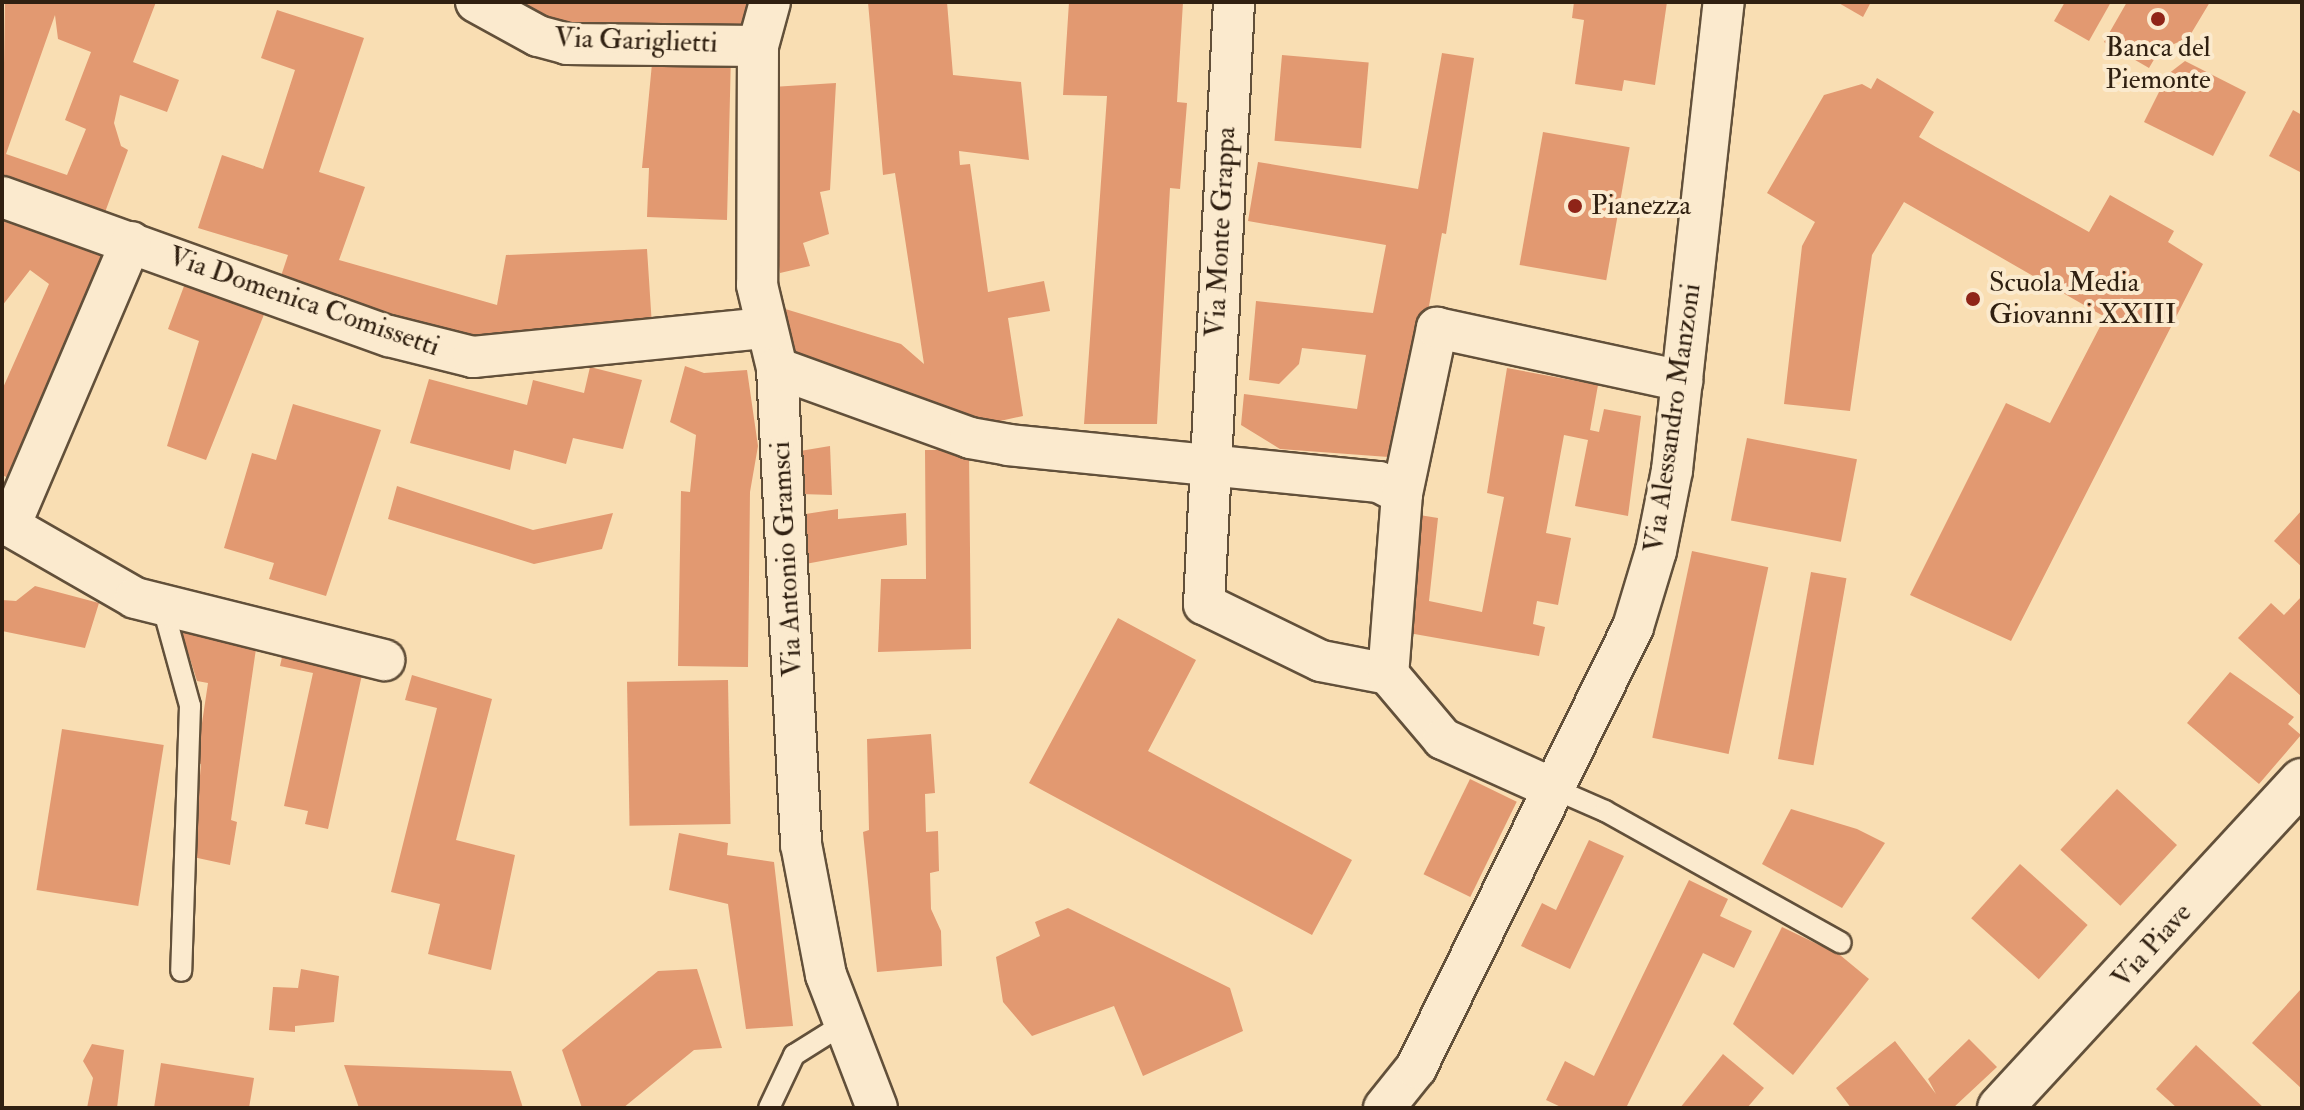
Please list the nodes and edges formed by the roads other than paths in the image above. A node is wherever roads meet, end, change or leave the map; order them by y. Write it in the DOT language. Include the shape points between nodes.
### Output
graph roads {
  1 [pos="476,2"];
  2 [pos="770,2"];
  3 [pos="1234,2"];
  4 [pos="1724,2"];
  5 [pos="758,46"];
  6 [pos="2,197"];
  7 [pos="131,242"];
  8 [pos="766,328"];
  9 [pos="777,368"];
  10 [pos="1682,381"];
  11 [pos="1210,463"];
  12 [pos="1402,494"];
  13 [pos="162,604"];
  14 [pos="384,660"];
  15 [pos="1388,674"];
  16 [pos="2302,781"];
  17 [pos="1550,787"];
  18 [pos="1841,943"];
  19 [pos="181,971"];
  20 [pos="845,1023"];
  21 [pos="769,1108"];
  22 [pos="877,1108"];
  23 [pos="1384,1108"];
  24 [pos="2000,1108"];
  1 -- 5 [label="street, Via Gariglietti" via="538,36 567,44"];
  2 -- 5 [label="street, Via Antonio Gramsci"];
  3 -- 11 [label="street, Via Monte Grappa"];
  4 -- 10 [label="street, Via Alessandro Manzoni"];
  5 -- 8 [label="street, Via Antonio Gramsci" via="757,285"];
  6 -- 7 [label="street, Via Domenica Comissetti"];
  7 -- 8 [label="street, Via Domenica Comissetti" via="389,336 473,357"];
  7 -- 13 [label="street, Via Domenica Comissetti" via="10,526 135,598"];
  8 -- 9 [label="street, Via Antonio Gramsci"];
  9 -- 11 [label="street" via="970,438"];
  9 -- 20 [label="street, Via Antonio Gramsci" via="801,844 826,975"];
  10 -- 12 [label="street" via="1437,328"];
  10 -- 17 [label="street, Via Alessandro Manzoni" via="1656,551 1633,627"];
  11 -- 12 [label="street" via="1379,482"];
  11 -- 15 [label="street, Via Monte Grappa" via="1204,604 1321,661"];
  12 -- 15 [label="street"];
  13 -- 14 [label="street, Via Domenica Comissetti"];
  13 -- 19 [label="lane" via="190,706"];
  15 -- 17 [label="street" via="1443,739"];
  16 -- 24 [label="main road, Via Piave"];
  17 -- 18 [label="lane" via="1605,811"];
  17 -- 23 [label="street, Via Alessandro Manzoni" via="1416,1068"];
  20 -- 21 [label="lane" via="794,1055"];
  20 -- 22 [label="street, Via Antonio Gramsci"];
}
